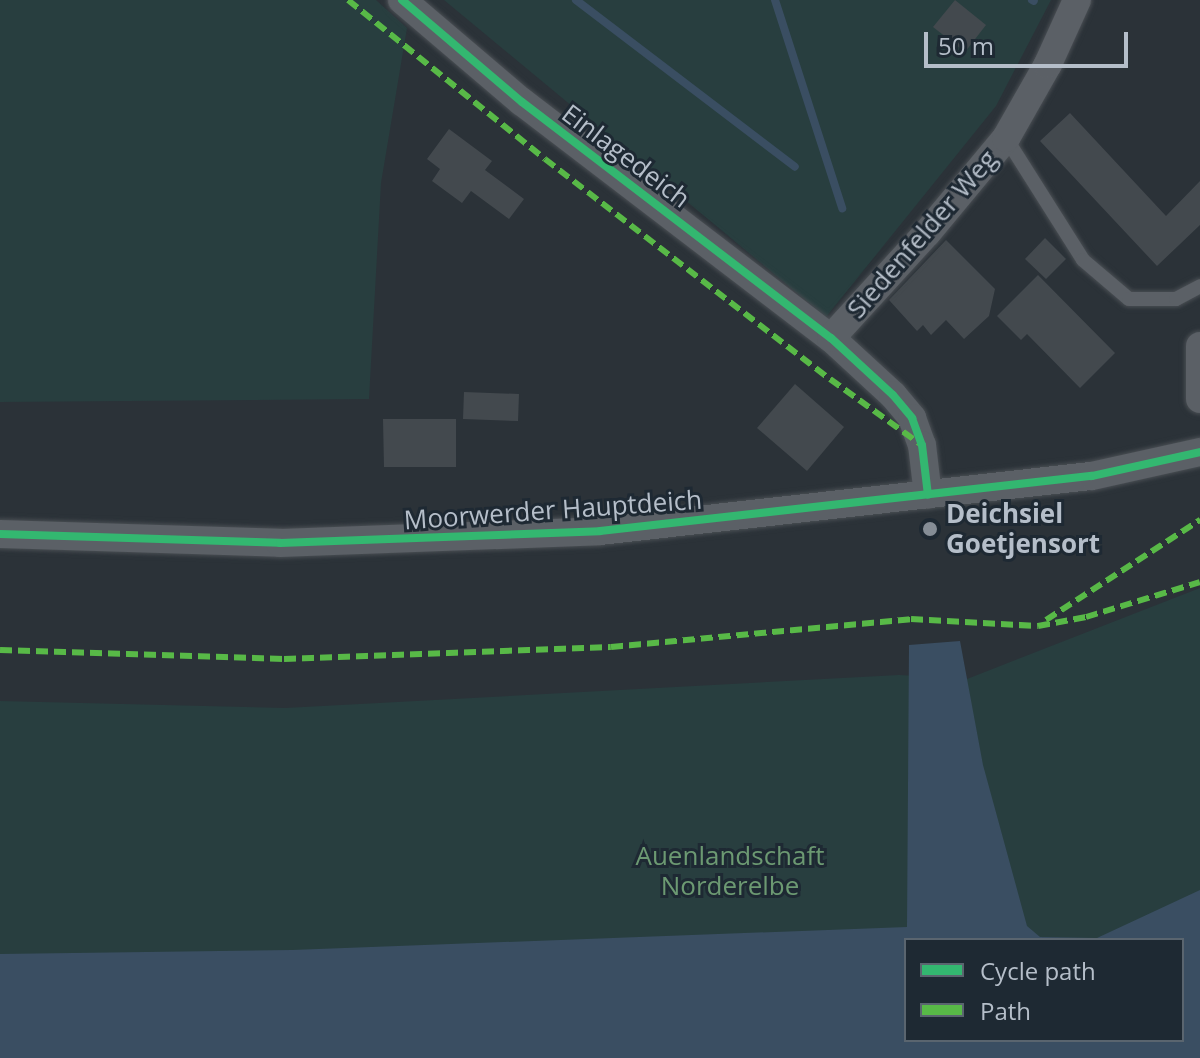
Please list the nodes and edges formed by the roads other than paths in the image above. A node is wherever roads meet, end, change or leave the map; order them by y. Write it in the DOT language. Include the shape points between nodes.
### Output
graph roads {
  1 [pos="402,0"];
  2 [pos="1077,0"];
  3 [pos="1006,138"];
  4 [pos="1200,286"];
  5 [pos="831,338"];
  6 [pos="1200,346"];
  7 [pos="1200,385"];
  8 [pos="1200,399"];
  9 [pos="1200,452"];
  10 [pos="928,495"];
  11 [pos="0,534"];
  1 -- 5 [label="street, Einlagedeich" via="522,102"];
  2 -- 3 [label="street, Siedenfelder Weg"];
  3 -- 4 [label="lane" via="1083,260 1129,299 1176,299"];
  3 -- 5 [label="street, Siedenfelder Weg"];
  5 -- 10 [label="street, Siedenfelder Weg" via="912,418 922,445"];
  6 -- 7 [label="street"];
  7 -- 8 [label="street"];
  9 -- 10 [label="street, Moorwerder Hauptdeich" via="1092,476"];
  10 -- 11 [label="street, Moorwerder Hauptdeich" via="600,531 441,539 280,543"];
}
